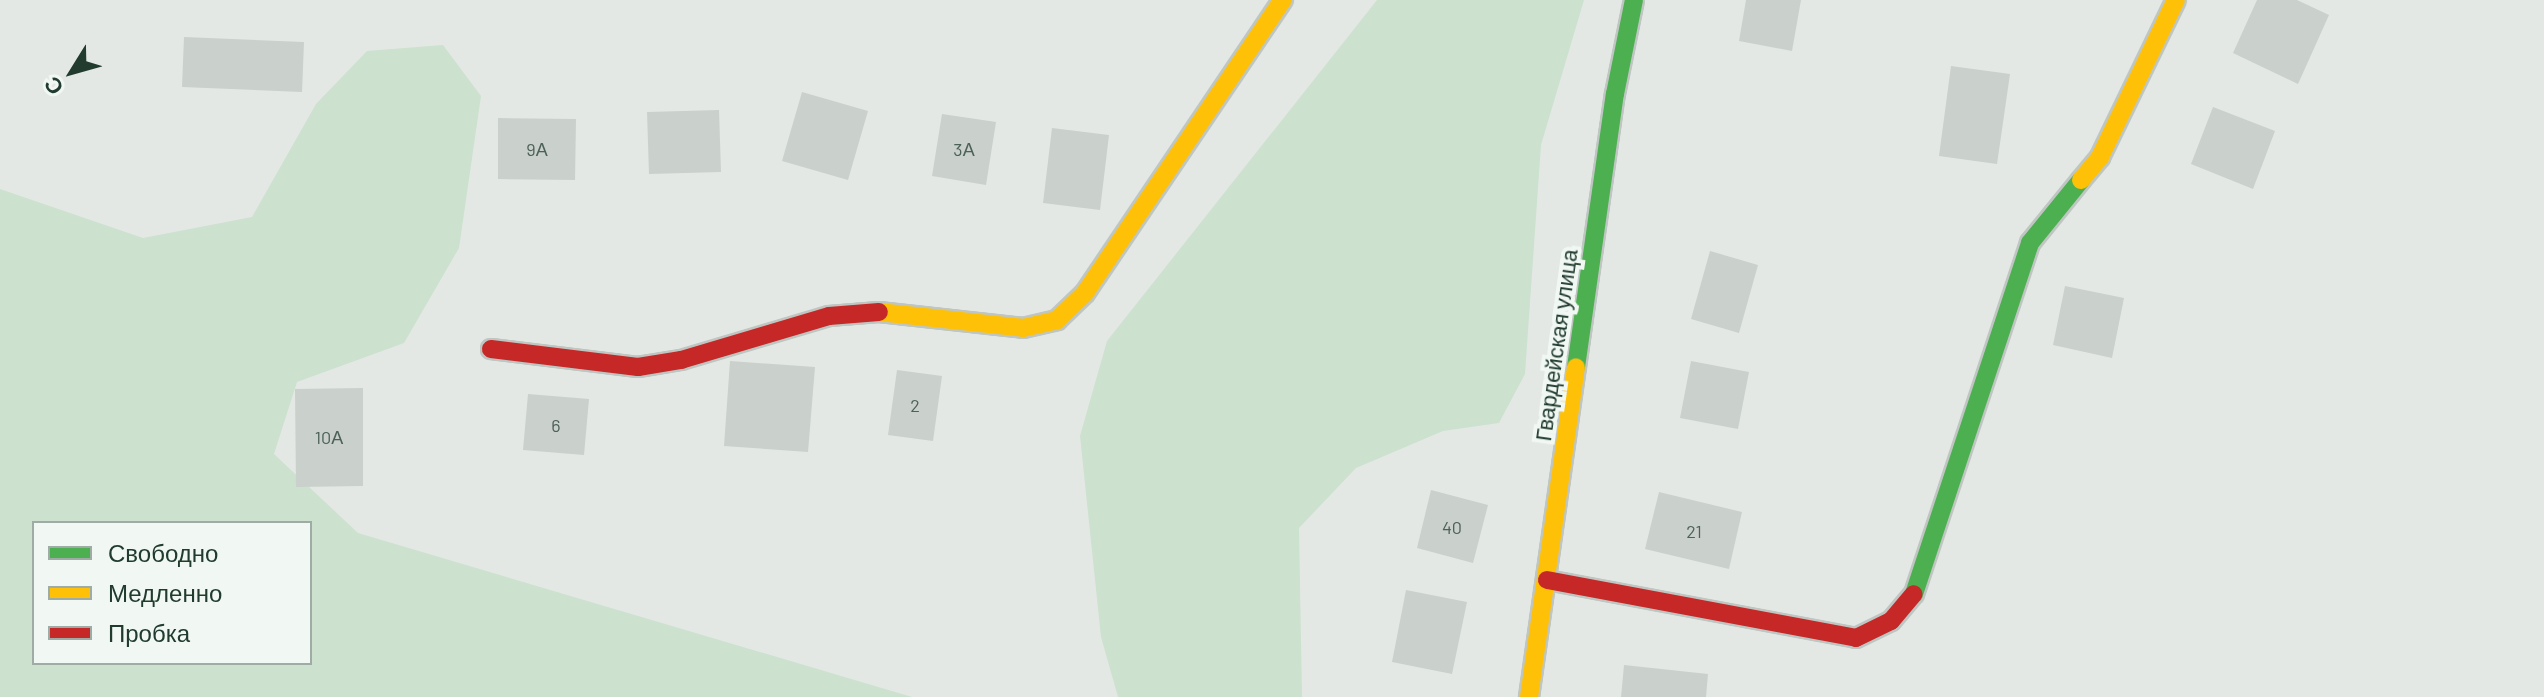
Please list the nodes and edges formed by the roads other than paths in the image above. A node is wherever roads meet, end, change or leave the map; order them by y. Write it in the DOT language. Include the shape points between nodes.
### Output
graph roads {
  1 [pos="1283,0"];
  2 [pos="1634,0"];
  3 [pos="2176,0"];
  4 [pos="491,349"];
  5 [pos="1547,580"];
  6 [pos="1529,697"];
  1 -- 4 [label="street" via="1085,293 1057,320 1023,328 872,311 829,316 681,360 638,367"];
  2 -- 5 [label="street, Гвардейская улица" via="1615,94"];
  3 -- 5 [label="street" via="2100,157 2030,243 1913,598 1891,621 1856,638"];
  5 -- 6 [label="street, Гвардейская улица"];
}
